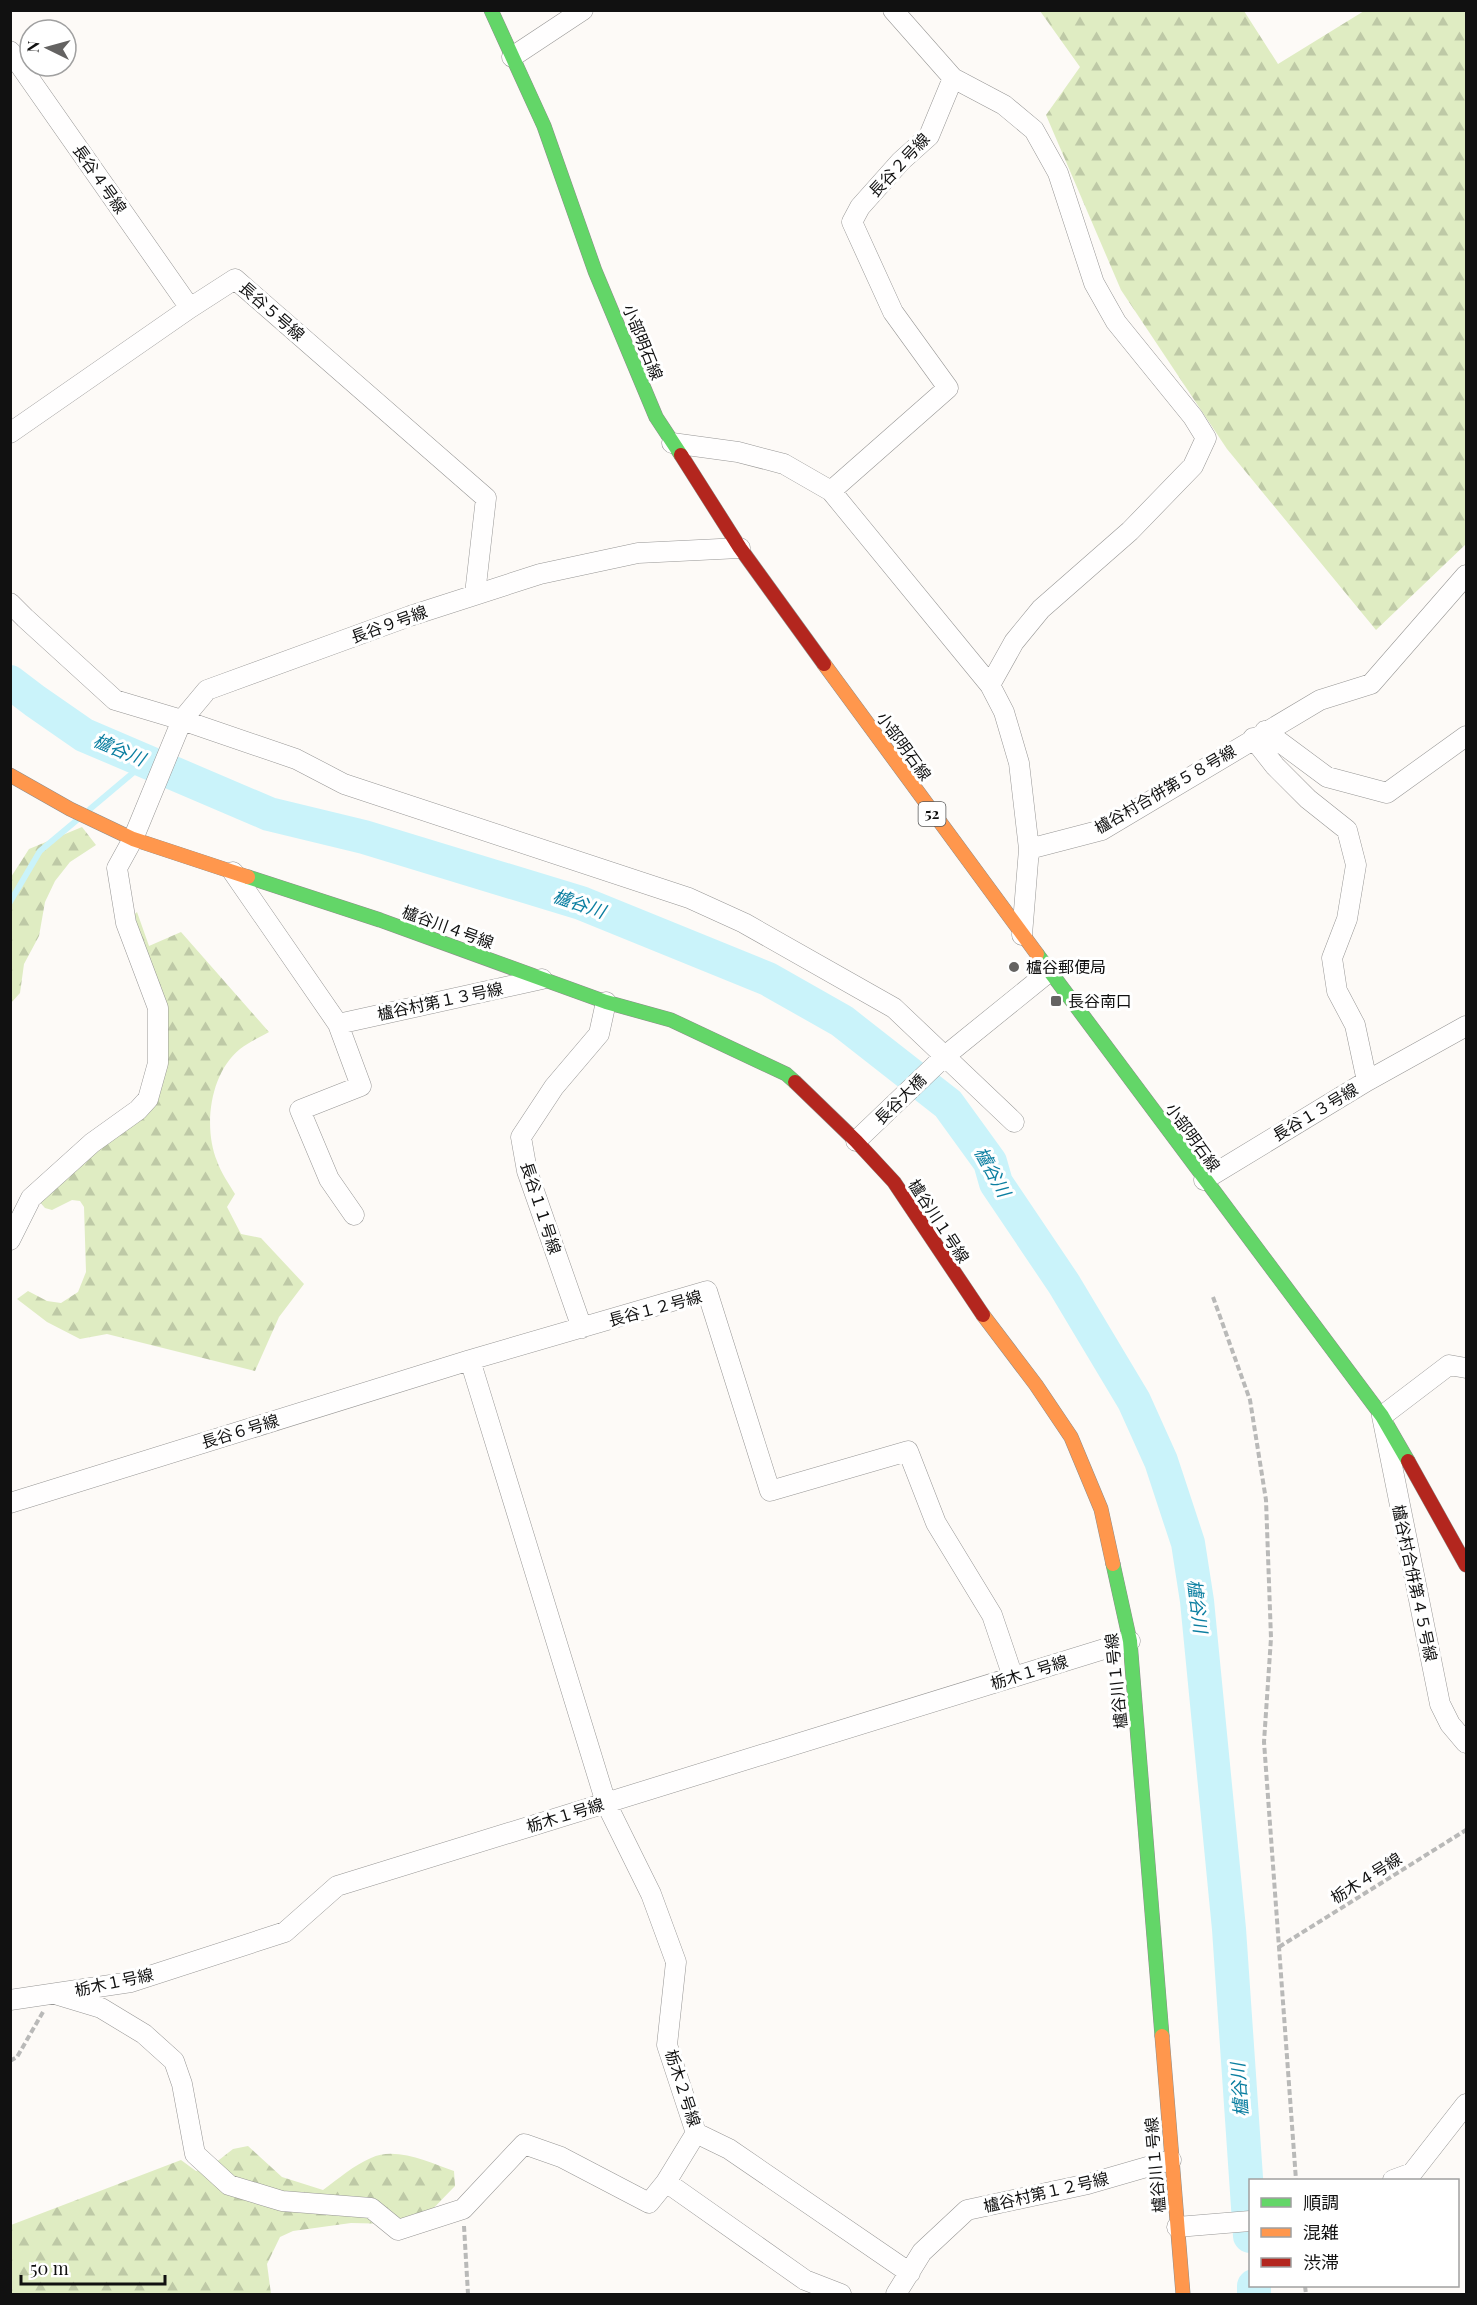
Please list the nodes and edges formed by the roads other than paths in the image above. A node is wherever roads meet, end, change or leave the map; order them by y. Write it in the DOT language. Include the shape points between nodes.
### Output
graph roads {
  1 [pos="491,10"];
  2 [pos="583,10"];
  3 [pos="893,10"];
  4 [pos="10,51"];
  5 [pos="512,57"];
  6 [pos="953,78"];
  7 [pos="190,308"];
  8 [pos="10,433"];
  9 [pos="672,443"];
  10 [pos="831,491"];
  11 [pos="740,548"];
  12 [pos="1467,575"];
  13 [pos="475,594"];
  14 [pos="10,603"];
  15 [pos="990,685"];
  16 [pos="182,720"];
  17 [pos="1259,735"];
  18 [pos="1467,736"];
  19 [pos="10,775"];
  20 [pos="132,839"];
  21 [pos="1029,849"];
  22 [pos="233,872"];
  23 [pos="1022,935"];
  24 [pos="1050,971"];
  25 [pos="542,979"];
  26 [pos="606,1002"];
  27 [pos="338,1024"];
  28 [pos="1467,1026"];
  29 [pos="945,1056"];
  30 [pos="1367,1081"];
  31 [pos="1014,1122"];
  32 [pos="856,1141"];
  33 [pos="1204,1180"];
  34 [pos="354,1215"];
  35 [pos="10,1240"];
  36 [pos="582,1328"];
  37 [pos="470,1360"];
  38 [pos="1467,1368"];
  39 [pos="1382,1416"];
  40 [pos="10,1503"];
  41 [pos="1467,1565"];
  42 [pos="1130,1641"];
  43 [pos="1012,1677"];
  44 [pos="1467,1743"];
  45 [pos="606,1803"];
  46 [pos="54,1994"];
  47 [pos="10,2000"];
  48 [pos="1467,2104"];
  49 [pos="696,2133"];
  50 [pos="1171,2160"];
  51 [pos="1398,2179"];
  52 [pos="666,2182"];
  53 [pos="1249,2221"];
  54 [pos="1177,2226"];
  55 [pos="910,2273"];
  56 [pos="841,2295"];
  57 [pos="896,2295"];
  58 [pos="1183,2295"];
  1 -- 5 [label="street, 小部明石線 / 52"];
  2 -- 5 [label="street"];
  3 -- 6 [label="street"];
  4 -- 7 [label="street, 長谷４号線"];
  5 -- 9 [label="street, 小部明石線 / 52" via="544,126 596,271 656,417"];
  6 -- 10 [label="street, 長谷２号線" via="929,136 901,161 860,207 852,222 893,312 948,388"];
  6 -- 15 [label="street" via="1004,105 1034,130 1058,173 1099,293 1116,322 1206,438 1193,466 1130,531 1041,609 1014,642"];
  7 -- 8 [label="street, 長谷５号線"];
  7 -- 13 [label="street, 長谷５号線" via="235,279 486,498"];
  9 -- 10 [label="street" via="738,452 784,464"];
  9 -- 11 [label="street, 小部明石線 / 52"];
  10 -- 15 [label="street"];
  11 -- 13 [label="street, 長谷９号線" via="638,553 540,574"];
  11 -- 23 [label="street, 小部明石線 / 52"];
  12 -- 17 [label="street, 櫨谷村合併第５８号線" via="1371,684 1320,700"];
  13 -- 16 [label="street, 長谷９号線" via="207,690"];
  14 -- 16 [label="street" via="115,700"];
  15 -- 21 [label="street" via="1004,712 1019,763"];
  16 -- 20 [label="street, 長谷９号線"];
  16 -- 29 [label="street" via="296,759 344,784 689,898 744,923 894,1008"];
  17 -- 18 [label="street" via="1327,777 1387,793"];
  17 -- 21 [label="street, 櫨谷村合併第５８号線" via="1102,830"];
  17 -- 30 [label="street, 長谷１３号線" via="1275,766 1347,830 1356,865 1347,919 1332,958 1337,991 1355,1025"];
  19 -- 20 [label="street, 櫨谷川４号線"];
  20 -- 22 [label="street, 櫨谷川４号線"];
  20 -- 35 [label="street, 長谷９号線" via="117,868 126,924 159,1008 158,1063 148,1099 77,1155 31,1198"];
  21 -- 23 [label="street"];
  22 -- 25 [label="street, 櫨谷川４号線"];
  22 -- 27 [label="street"];
  23 -- 24 [label="street, 小部明石線 / 52"];
  24 -- 29 [label="street, 長谷大橋"];
  24 -- 33 [label="street, 小部明石線 / 52"];
  25 -- 26 [label="street, 櫨谷川４号線"];
  25 -- 27 [label="street, 櫨谷村第１３号線"];
  26 -- 32 [label="street, 櫨谷川４号線" via="671,1020 786,1074"];
  26 -- 36 [label="street, 長谷１１号線" via="598,1034 554,1087 521,1137 527,1171"];
  27 -- 34 [label="street" via="361,1086 300,1110 329,1179"];
  28 -- 30 [label="street"];
  29 -- 31 [label="street"];
  29 -- 32 [label="street, 長谷大橋"];
  30 -- 33 [label="street, 長谷１３号線"];
  32 -- 42 [label="street, 櫨谷川１号線" via="894,1182 970,1300 1071,1437 1101,1509"];
  33 -- 39 [label="street, 小部明石線 / 52"];
  36 -- 37 [label="street, 長谷１２号線"];
  36 -- 43 [label="street, 長谷１２号線" via="707,1291 771,1491 908,1451 936,1523 992,1615"];
  37 -- 40 [label="street, 長谷６号線"];
  37 -- 45 [label="street"];
  38 -- 39 [label="street" via="1449,1365"];
  39 -- 41 [label="street, 小部明石線 / 52"];
  39 -- 44 [label="street, 櫨谷村合併第４５号線" via="1440,1704 1450,1724"];
  42 -- 43 [label="street, 栃木１号線"];
  42 -- 50 [label="street, 櫨谷川１号線"];
  43 -- 45 [label="street, 栃木１号線"];
  45 -- 46 [label="street, 栃木１号線" via="337,1886 285,1932 131,1982"];
  45 -- 49 [label="street, 栃木２号線" via="651,1894 676,1962 668,2045"];
  46 -- 47 [label="street, 栃木１号線"];
  46 -- 52 [label="street" via="101,2008 144,2034 174,2061 195,2154 229,2185 282,2201 371,2208 398,2230 463,2209 524,2144 561,2157 649,2203"];
  48 -- 51 [label="street" via="1412,2173"];
  49 -- 52 [label="street"];
  49 -- 55 [label="street, 栃木２号線" via="738,2155"];
  50 -- 54 [label="street, 櫨谷川１号線"];
  50 -- 55 [label="street, 櫨谷村第１２号線" via="1088,2184 967,2210 922,2252"];
  52 -- 56 [label="street" via="805,2280"];
  53 -- 54 [label="street"];
  54 -- 58 [label="street, 櫨谷川１号線"];
  55 -- 57 [label="street, 櫨谷村第１２号線"];
}
